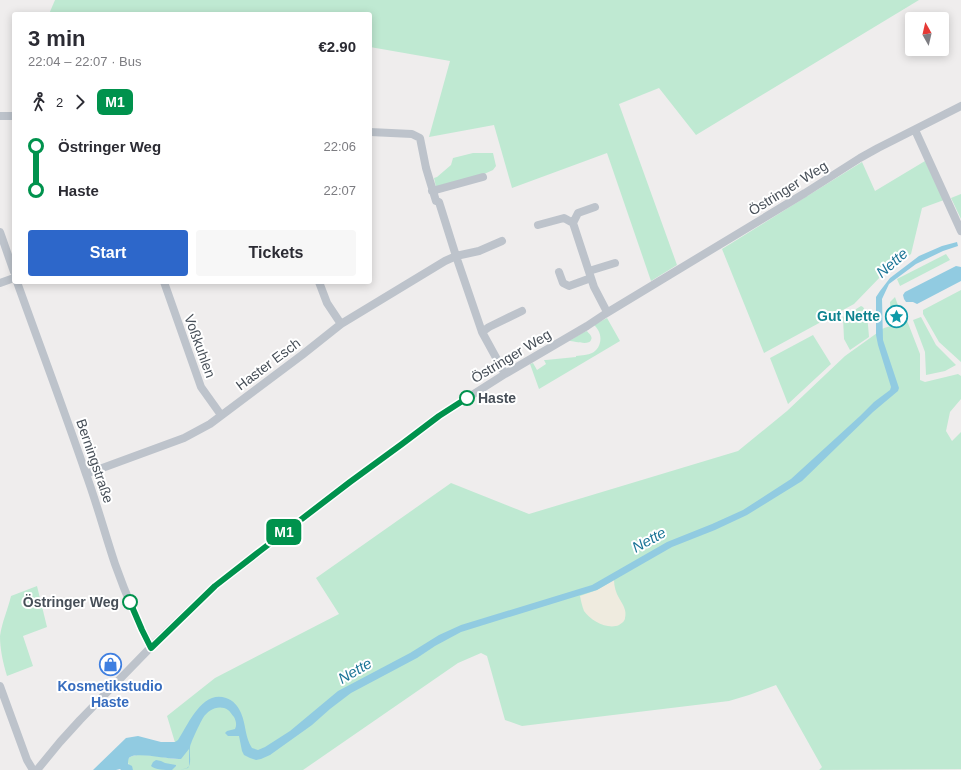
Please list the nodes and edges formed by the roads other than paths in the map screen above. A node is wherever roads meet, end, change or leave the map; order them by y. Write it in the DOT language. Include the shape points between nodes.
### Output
graph roads {
  1 [pos="961,106"];
  2 [pos="0,116"];
  3 [pos="12,116"];
  4 [pos="915,130"];
  5 [pos="372,132"];
  6 [pos="483,177"];
  7 [pos="432,190"];
  8 [pos="595,207"];
  9 [pos="572,223"];
  10 [pos="538,226"];
  11 [pos="961,231"];
  12 [pos="0,232"];
  13 [pos="502,241"];
  14 [pos="456,256"];
  15 [pos="615,263"];
  16 [pos="12,266"];
  17 [pos="559,272"];
  18 [pos="590,275"];
  19 [pos="12,279"];
  20 [pos="0,283"];
  21 [pos="18,284"];
  22 [pos="165,284"];
  23 [pos="320,284"];
  24 [pos="522,311"];
  25 [pos="607,312"];
  26 [pos="341,324"];
  27 [pos="482,332"];
  28 [pos="505,374"];
  29 [pos="221,415"];
  30 [pos="86,474"];
  31 [pos="151,648"];
  32 [pos="0,686"];
  33 [pos="33,770"];
  34 [pos="37,770"];
  1 -- 4 [label="street, Östringer Weg"];
  2 -- 3 [label="street"];
  4 -- 11 [label="street"];
  4 -- 25 [label="street, Östringer Weg" via="860,158"];
  5 -- 7 [label="street" via="412,134 420,138"];
  6 -- 7 [label="street"];
  7 -- 14 [label="street" via="436,201 439,202"];
  8 -- 9 [label="street" via="578,213"];
  9 -- 10 [label="street" via="564,218"];
  9 -- 18 [label="street"];
  12 -- 16 [label="street"];
  13 -- 14 [label="street, Haster Esch"];
  14 -- 26 [label="street, Haster Esch"];
  14 -- 27 [label="street"];
  15 -- 18 [label="street"];
  17 -- 18 [label="street" via="563,284 569,286"];
  18 -- 25 [label="street"];
  19 -- 20 [label="street"];
  21 -- 30 [label="street, Berningstraße"];
  22 -- 29 [label="street, Voßkuhlen" via="201,387"];
  23 -- 26 [label="street" via="327,303"];
  24 -- 27 [label="street"];
  25 -- 28 [label="street, Östringer Weg"];
  26 -- 29 [label="street, Haster Esch"];
  27 -- 28 [label="street"];
  28 -- 31 [label="street, Östringer Weg" via="439,416 260,551 215,586"];
  29 -- 30 [label="street, Haster Esch" via="184,438"];
  30 -- 31 [label="street, Berningstraße" via="115,564"];
  31 -- 34 [label="street, Östringer Weg" via="80,720"];
  32 -- 33 [label="street"];
}
